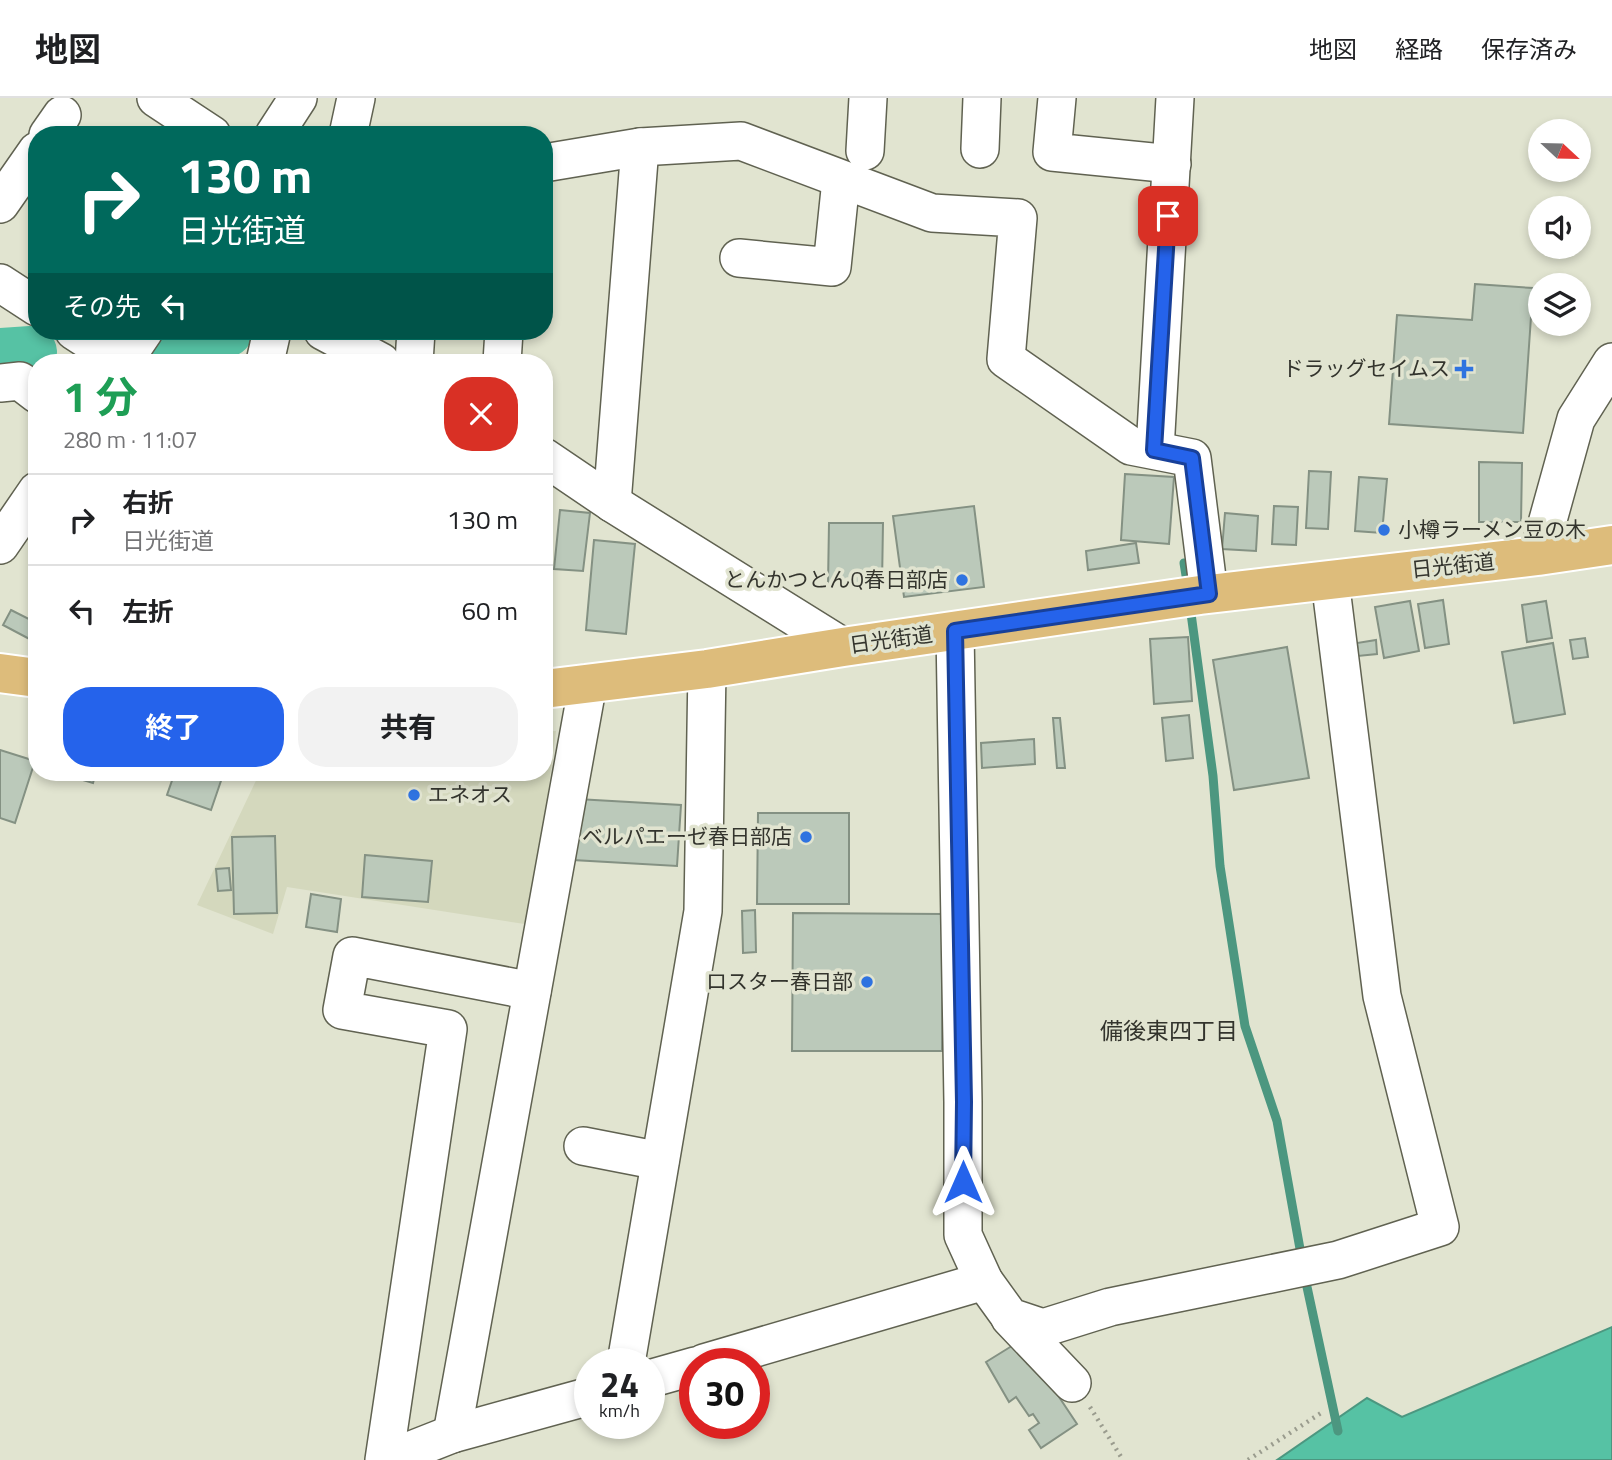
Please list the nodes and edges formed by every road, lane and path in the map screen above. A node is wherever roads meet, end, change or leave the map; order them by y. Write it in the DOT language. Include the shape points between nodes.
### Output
graph roads {
  1 [pos="156,98"];
  2 [pos="298,98"];
  3 [pos="356,98"];
  4 [pos="868,98"];
  5 [pos="982,98"];
  6 [pos="1056,98"];
  7 [pos="1175,98"];
  8 [pos="198,126"];
  9 [pos="280,126"];
  10 [pos="350,126"];
  11 [pos="640,147"];
  12 [pos="979,149"];
  13 [pos="864,151"];
  14 [pos="553,162"];
  15 [pos="28,164"];
  16 [pos="1171,164"];
  17 [pos="841,180"];
  18 [pos="0,204"];
  19 [pos="739,258"];
  20 [pos="0,283"];
  21 [pos="28,301"];
  22 [pos="88,340"];
  23 [pos="340,340"];
  24 [pos="110,354"];
  25 [pos="367,354"];
  26 [pos="1612,362"];
  27 [pos="0,383"];
  28 [pos="28,387"];
  29 [pos="1154,450"];
  30 [pos="553,463"];
  31 [pos="612,503"];
  32 [pos="28,504"];
  33 [pos="0,545"];
  34 [pos="1612,545"];
  35 [pos="1538,556"];
  36 [pos="1330,579"];
  37 [pos="1205,594"];
  38 [pos="955,631"];
  39 [pos="843,647"];
  40 [pos="707,669"];
  41 [pos="0,673"];
  42 [pos="28,677"];
  43 [pos="588,683"];
  44 [pos="553,688"];
  45 [pos="459,976"];
  46 [pos="532,991"];
  47 [pos="448,1030"];
  48 [pos="583,1146"];
  49 [pos="660,1161"];
  50 [pos="984,1281"];
  51 [pos="1010,1317"];
  52 [pos="629,1348"];
  53 [pos="755,1348"];
  54 [pos="1072,1383"];
  55 [pos="574,1400"];
  56 [pos="1321,1413"];
  57 [pos="452,1434"];
  58 [pos="385,1460"];
  59 [pos="1123,1460"];
  60 [pos="1248,1460"];
  1 -- 8 [label="street"];
  2 -- 9 [label="street"];
  3 -- 10 [label="street"];
  4 -- 13 [label="street"];
  5 -- 12 [label="street"];
  6 -- 16 [label="street" via="1052,152"];
  7 -- 16 [label="street"];
  11 -- 14 [label="street"];
  11 -- 17 [label="street" via="741,141"];
  11 -- 31 [label="street"];
  15 -- 18 [label="street"];
  16 -- 29 [label="street"];
  17 -- 19 [label="street" via="832,267"];
  17 -- 29 [label="street" via="932,213 1018,218 1006,359 1131,446"];
  20 -- 21 [label="street"];
  22 -- 24 [label="street"];
  23 -- 25 [label="street"];
  26 -- 35 [label="street" via="1576,419"];
  27 -- 28 [label="street" via="20,381"];
  29 -- 37 [label="street" via="1192,458"];
  30 -- 31 [label="street"];
  31 -- 39 [label="street"];
  32 -- 33 [label="street"];
  34 -- 35 [label="highway, 日光街道"];
  35 -- 36 [label="highway, 日光街道"];
  36 -- 37 [label="highway, 日光街道"];
  36 -- 51 [label="street" via="1382,996 1440,1227 1322,1263 1110,1307 1043,1328"];
  37 -- 38 [label="highway, 日光街道"];
  38 -- 39 [label="highway, 日光街道"];
  38 -- 50 [label="street" via="964,1102 962,1235"];
  39 -- 40 [label="highway, 日光街道"];
  40 -- 43 [label="highway, 日光街道"];
  40 -- 49 [label="street" via="702,911"];
  41 -- 42 [label="highway"];
  43 -- 44 [label="highway, 日光街道"];
  43 -- 46 [label="street"];
  45 -- 46 [label="street"];
  45 -- 47 [label="street"];
  45 -- 47 [label="street" via="352,956 342,1010"];
  46 -- 57 [label="street"];
  47 -- 58 [label="street"];
  48 -- 49 [label="street"];
  49 -- 52 [label="street"];
  50 -- 51 [label="street"];
  50 -- 53 [label="street"];
  51 -- 54 [label="street"];
  54 -- 59 [label="path"];
  55 -- 57 [label="street"];
  56 -- 60 [label="path"];
  57 -- 58 [label="street"];
}
